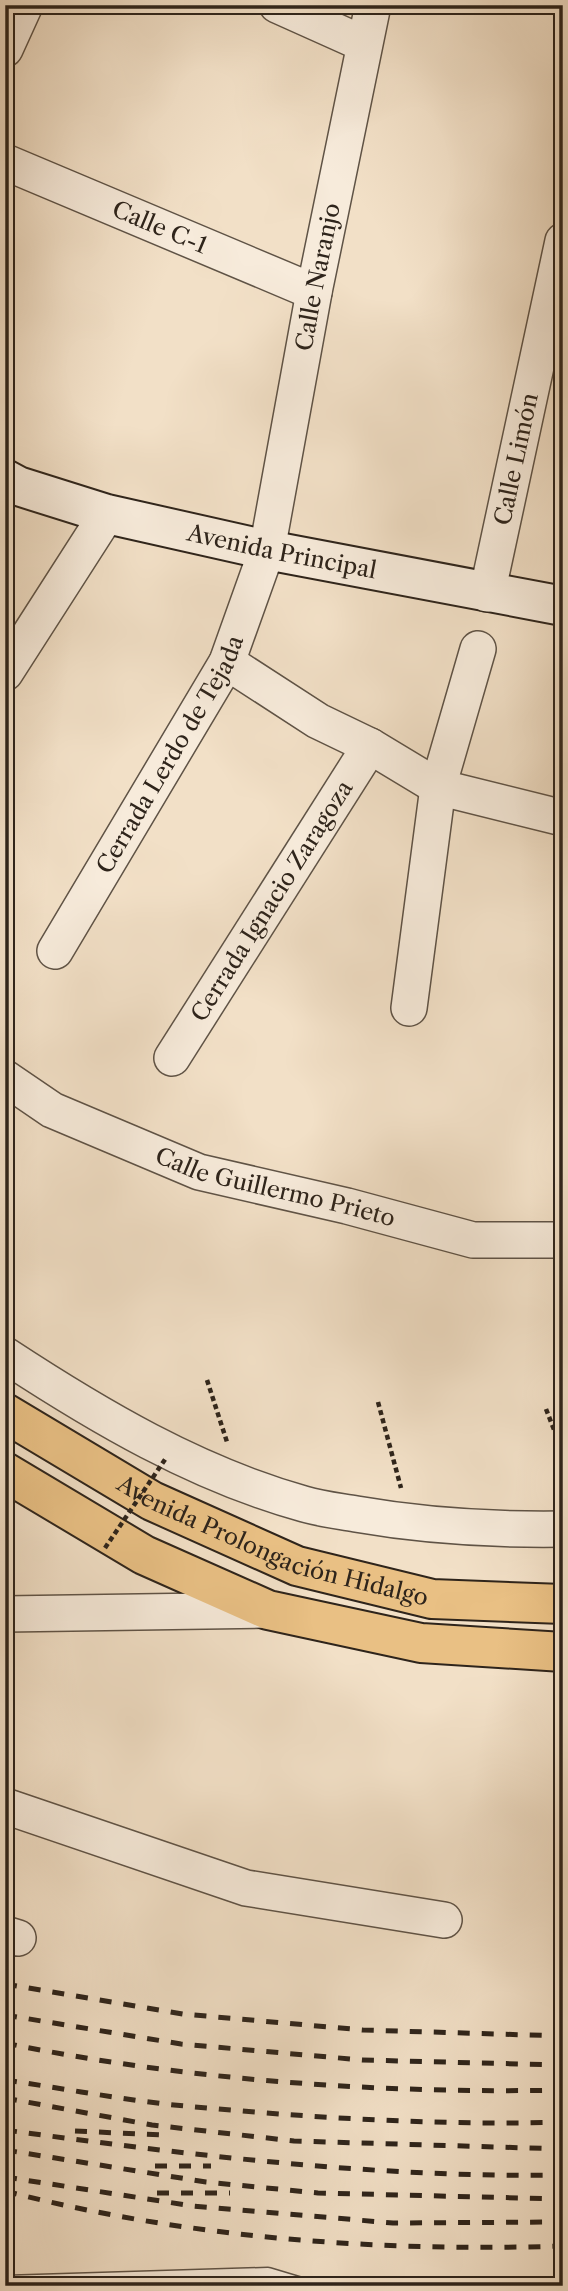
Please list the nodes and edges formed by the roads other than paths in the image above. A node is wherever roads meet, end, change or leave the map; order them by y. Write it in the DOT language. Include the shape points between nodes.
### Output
graph roads {
  1 [pos="25,5"];
  2 [pos="276,5"];
  3 [pos="373,5"];
  4 [pos="364,44"];
  5 [pos="5,49"];
  6 [pos="5,162"];
  7 [pos="563,242"];
  8 [pos="314,292"];
  9 [pos="5,479"];
  10 [pos="107,513"];
  11 [pos="267,550"];
  12 [pos="487,594"];
  13 [pos="563,606"];
  14 [pos="478,649"];
  15 [pos="227,662"];
  16 [pos="5,673"];
  17 [pos="370,746"];
  18 [pos="438,787"];
  19 [pos="563,818"];
  20 [pos="55,951"];
  21 [pos="409,1008"];
  22 [pos="172,1058"];
  23 [pos="5,1077"];
  24 [pos="563,1240"];
  25 [pos="5,1355"];
  26 [pos="5,1413"];
  27 [pos="5,1472"];
  28 [pos="563,1529"];
  29 [pos="563,1604"];
  30 [pos="268,1610"];
  31 [pos="5,1614"];
  32 [pos="563,1652"];
  33 [pos="5,1805"];
  34 [pos="443,1920"];
  35 [pos="5,2285"];
  36 [pos="298,2286"];
  1 -- 5 [label="street"];
  2 -- 4 [label="street"];
  3 -- 4 [label="street, Calle Naranjo"];
  4 -- 8 [label="street, Calle Naranjo"];
  6 -- 8 [label="street, Calle C-1"];
  7 -- 12 [label="street, Calle Limón"];
  8 -- 11 [label="street, Calle Naranjo"];
  9 -- 10 [label="street, Avenida Principal"];
  10 -- 11 [label="street, Avenida Principal"];
  10 -- 16 [label="street"];
  11 -- 12 [label="street, Avenida Principal"];
  11 -- 15 [label="street, Cerrada Lerdo de Tejada"];
  12 -- 13 [label="street, Avenida Principal"];
  14 -- 18 [label="street"];
  15 -- 17 [label="street" via="318,721"];
  15 -- 20 [label="street, Cerrada Lerdo de Tejada"];
  17 -- 18 [label="street"];
  17 -- 22 [label="street, Cerrada Ignacio Zaragoza"];
  18 -- 19 [label="street"];
  18 -- 21 [label="street"];
  23 -- 24 [label="street, Calle Guillermo Prieto" via="52,1110 198,1172 473,1240"];
  25 -- 28 [label="street" via="137,1435 239,1483 306,1505 410,1523"];
  26 -- 29 [label="highway, Avenida Prolongación Hidalgo" via="152,1502 297,1566 432,1599"];
  27 -- 30 [label="highway" via="144,1555"];
  30 -- 31 [label="street"];
  30 -- 32 [label="highway" via="421,1643"];
  33 -- 34 [label="street" via="246,1888"];
  35 -- 36 [label="lane" via="268,2277"];
}
